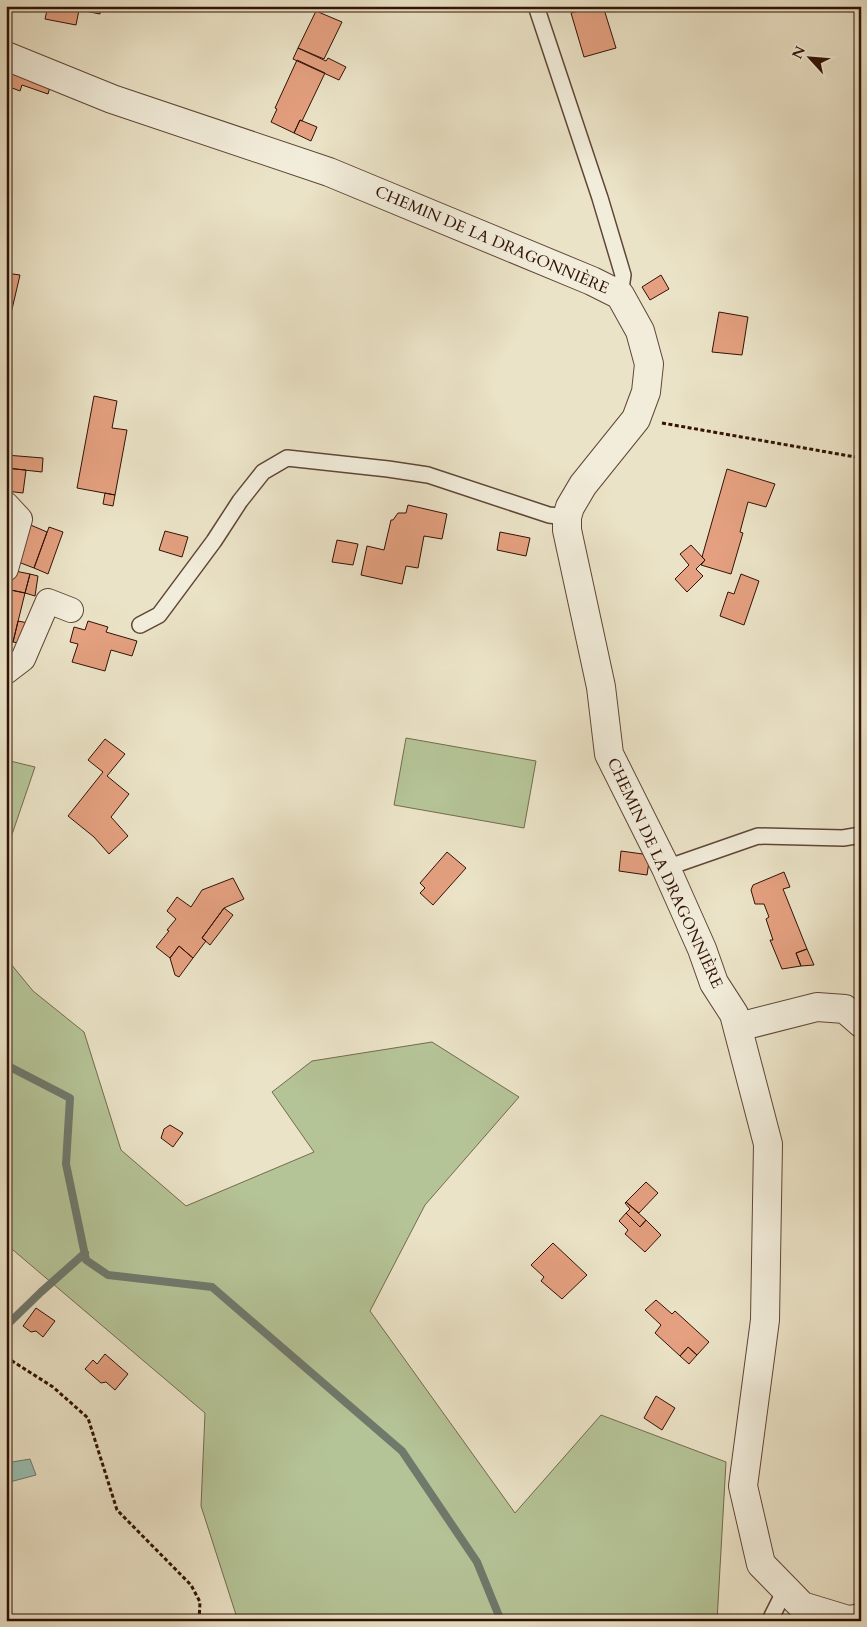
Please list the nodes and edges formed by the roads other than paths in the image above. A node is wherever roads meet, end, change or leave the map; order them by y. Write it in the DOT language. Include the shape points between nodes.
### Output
graph roads {
  1 [pos="536,6"];
  2 [pos="6,56"];
  3 [pos="620,295"];
  4 [pos="6,504"];
  5 [pos="568,517"];
  6 [pos="6,569"];
  7 [pos="71,610"];
  8 [pos="140,626"];
  9 [pos="6,672"];
  10 [pos="861,836"];
  11 [pos="666,868"];
  12 [pos="861,1023"];
  13 [pos="738,1027"];
  14 [pos="785,1590"];
  15 [pos="861,1618"];
  16 [pos="772,1621"];
  1 -- 3 [label="lane" via="623,275"];
  2 -- 3 [label="street, CHEMIN DE LA DRAGONNIÈRE" via="112,99 329,172 592,280"];
  3 -- 5 [label="street, CHEMIN DE LA DRAGONNIÈRE" via="640,331 649,364 646,392 636,419 583,485"];
  4 -- 6 [label="street" via="20,519"];
  5 -- 8 [label="lane" via="549,516 428,475 287,458 263,472 159,614"];
  5 -- 11 [label="street, CHEMIN DE LA DRAGONNIÈRE" via="567,530 601,687 609,754"];
  7 -- 9 [label="street" via="48,601 23,659"];
  10 -- 11 [label="lane" via="758,836"];
  11 -- 13 [label="street, CHEMIN DE LA DRAGONNIÈRE" via="714,983 734,1014"];
  12 -- 13 [label="street" via="845,1009 818,1006"];
  13 -- 14 [label="street, CHEMIN DE LA DRAGONNIÈRE" via="768,1144 765,1320 743,1486 760,1564"];
  14 -- 15 [label="street, CHEMIN DE LA DRAGONNIÈRE" via="802,1606 848,1620"];
  14 -- 16 [label="lane"];
}
